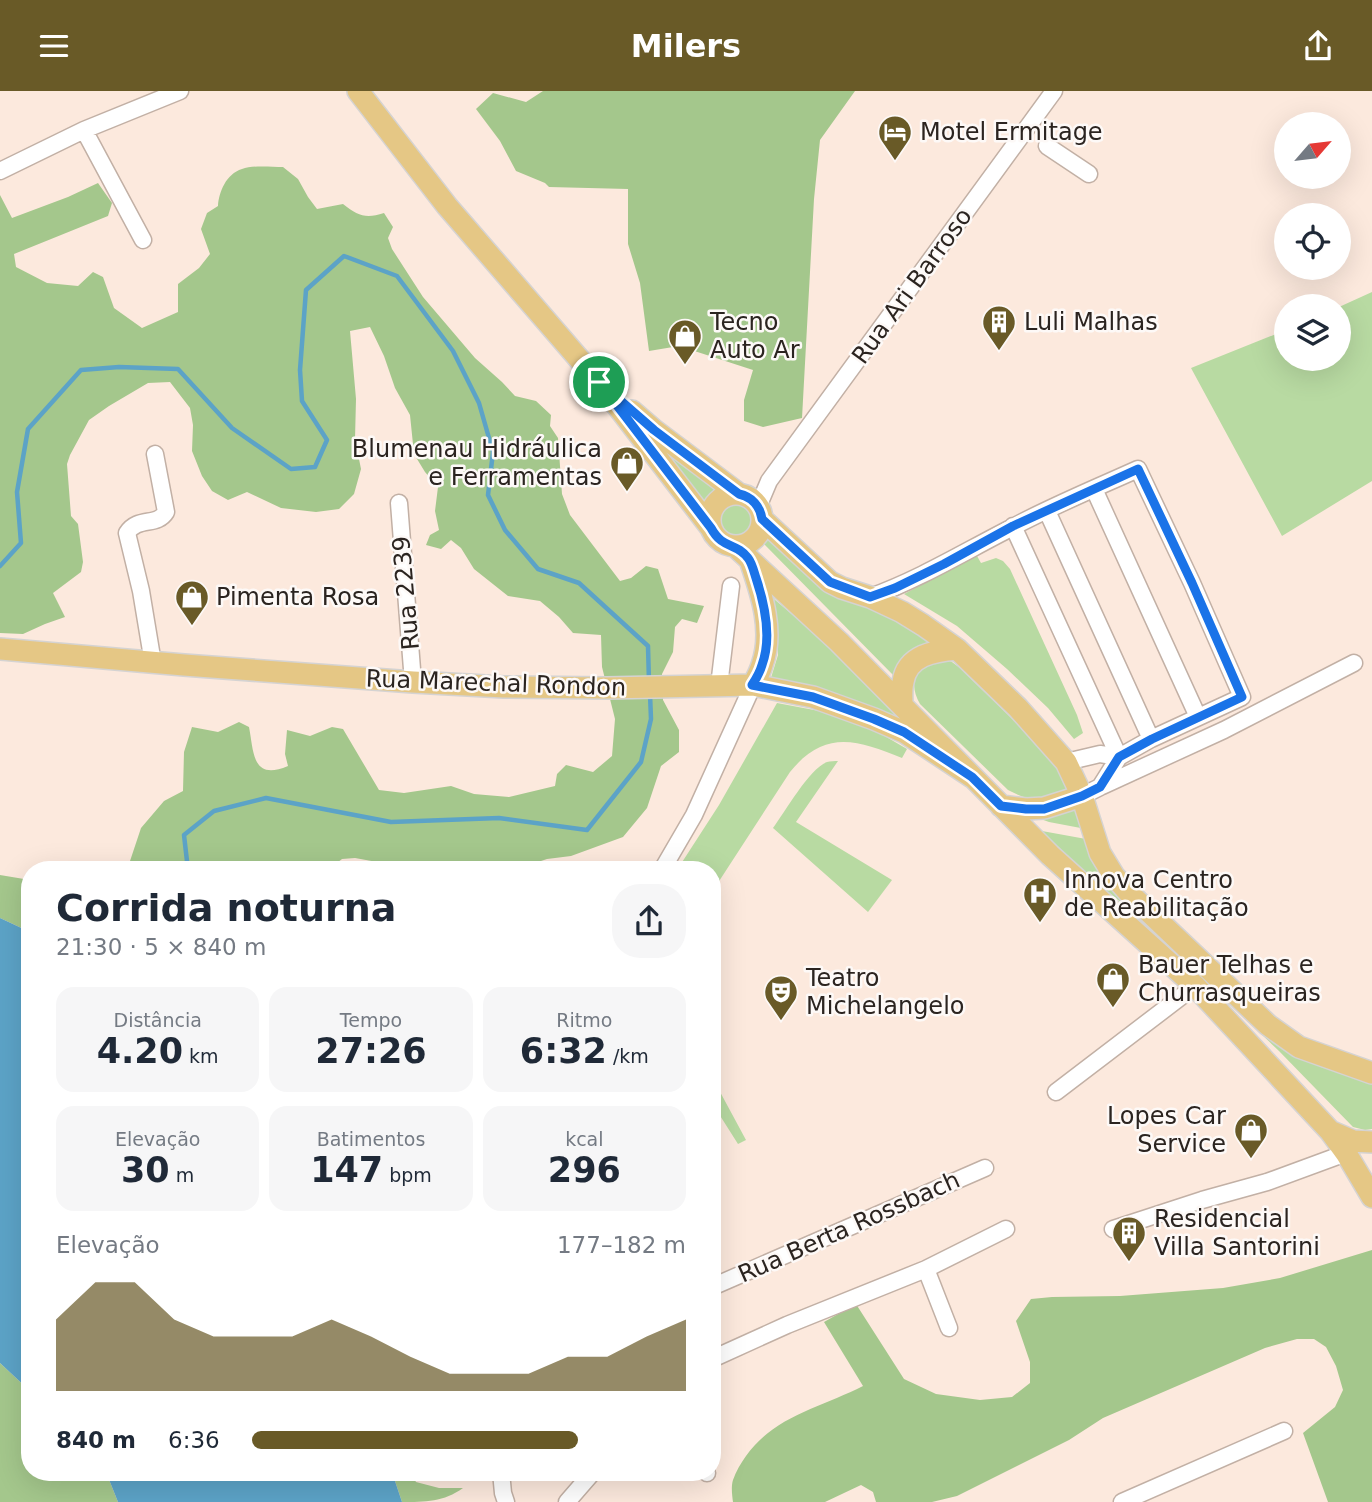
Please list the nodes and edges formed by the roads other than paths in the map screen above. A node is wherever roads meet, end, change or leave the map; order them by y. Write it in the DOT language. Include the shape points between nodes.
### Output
graph roads {
  1 [pos="180,91"];
  2 [pos="358,91"];
  3 [pos="1054,91"];
  4 [pos="84,130"];
  5 [pos="1047,146"];
  6 [pos="0,171"];
  7 [pos="1089,174"];
  8 [pos="143,240"];
  9 [pos="599,382"];
  10 [pos="155,454"];
  11 [pos="1094,489"];
  12 [pos="399,503"];
  13 [pos="751,504"];
  14 [pos="1047,511"];
  15 [pos="1013,526"];
  16 [pos="711,528"];
  17 [pos="743,553"];
  18 [pos="732,586"];
  19 [pos="870,597"];
  20 [pos="0,649"];
  21 [pos="957,649"];
  22 [pos="153,663"];
  23 [pos="1354,663"];
  24 [pos="413,683"];
  25 [pos="752,685"];
  26 [pos="719,686"];
  27 [pos="902,705"];
  28 [pos="1198,717"];
  29 [pos="1152,739"];
  30 [pos="1119,757"];
  31 [pos="1066,762"];
  32 [pos="972,777"];
  33 [pos="1091,792"];
  34 [pos="1001,806"];
  35 [pos="667,861"];
  36 [pos="1195,986"];
  37 [pos="1369,1071"];
  38 [pos="1056,1092"];
  39 [pos="1330,1131"];
  40 [pos="1372,1142"];
  41 [pos="1346,1153"];
  42 [pos="985,1168"];
  43 [pos="1372,1197"];
  44 [pos="1006,1229"];
  45 [pos="1114,1229"];
  46 [pos="926,1269"];
  47 [pos="721,1283"];
  48 [pos="950,1328"];
  49 [pos="721,1355"];
  50 [pos="1284,1431"];
  51 [pos="502,1481"];
  52 [pos="585,1481"];
  53 [pos="506,1502"];
  54 [pos="567,1502"];
  55 [pos="1122,1502"];
  1 -- 4 [label="street"];
  2 -- 9 [label="main road" via="447,205"];
  3 -- 13 [label="street, Rua Ari Barroso"];
  4 -- 6 [label="street"];
  4 -- 8 [label="street"];
  5 -- 7 [label="street"];
  9 -- 13 [label="main road"];
  9 -- 16 [label="main road"];
  10 -- 22 [label="street" via="166,512 159,520 132,526 127,533"];
  11 -- 14 [label="street"];
  11 -- 28 [label="street"];
  11 -- 28 [label="street" via="1138,469 1192,583 1242,697"];
  12 -- 24 [label="street, Rua 2239"];
  13 -- 16 [label="main road" via="722,497 712,506"];
  13 -- 17 [label="main road" via="761,531"];
  13 -- 19 [label="main road" via="830,582"];
  14 -- 15 [label="street"];
  14 -- 29 [label="street"];
  15 -- 19 [label="street"];
  15 -- 30 [label="street"];
  16 -- 17 [label="main road" via="720,541"];
  17 -- 25 [label="main road" via="762,602 767,640"];
  17 -- 27 [label="main road"];
  18 -- 26 [label="street"];
  19 -- 21 [label="main road" via="913,618"];
  20 -- 22 [label="main road, Rua Marechal Rondon"];
  21 -- 27 [label="main road" via="939,650 911,664 903,681"];
  21 -- 31 [label="main road"];
  22 -- 24 [label="main road, Rua Marechal Rondon"];
  23 -- 33 [label="street"];
  24 -- 26 [label="main road, Rua Marechal Rondon"];
  25 -- 26 [label="main road, Rua Marechal Rondon"];
  25 -- 32 [label="main road, Rua Marechal Rondon" via="813,697 874,719 904,732"];
  25 -- 35 [label="street" via="694,815"];
  27 -- 32 [label="main road"];
  28 -- 29 [label="street"];
  29 -- 30 [label="street"];
  30 -- 31 [label="street" via="1100,754"];
  30 -- 33 [label="street"];
  31 -- 33 [label="main road"];
  32 -- 34 [label="main road"];
  33 -- 34 [label="main road" via="1044,809"];
  33 -- 37 [label="main road" via="1100,853 1131,895 1268,1025 1298,1047"];
  34 -- 36 [label="main road"];
  36 -- 38 [label="street"];
  36 -- 39 [label="main road"];
  39 -- 40 [label="main road" via="1353,1142"];
  39 -- 41 [label="main road"];
  41 -- 43 [label="main road"];
  41 -- 45 [label="street"];
  42 -- 47 [label="street, Rua Berta Rossbach"];
  44 -- 46 [label="street"];
  46 -- 48 [label="street"];
  46 -- 49 [label="street"];
  50 -- 55 [label="street"];
  51 -- 53 [label="street"];
  52 -- 54 [label="street"];
}
